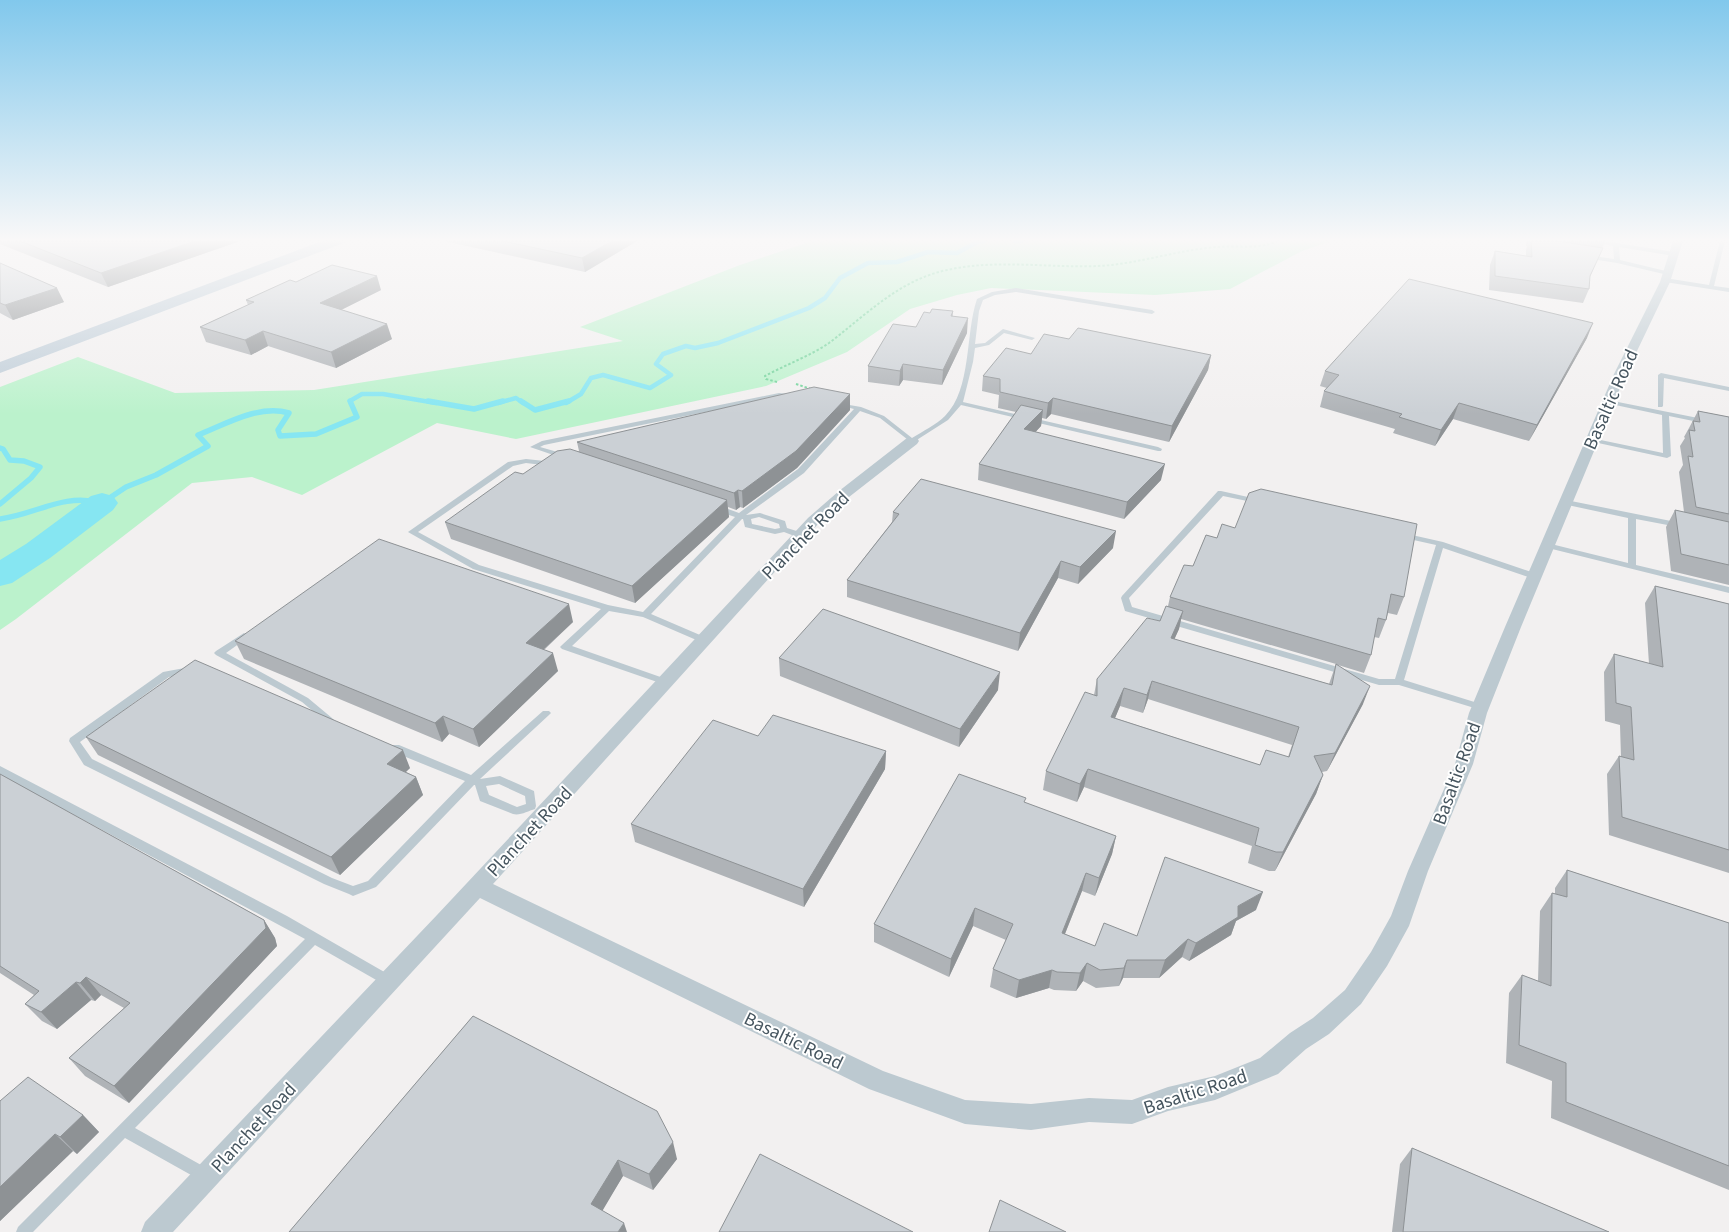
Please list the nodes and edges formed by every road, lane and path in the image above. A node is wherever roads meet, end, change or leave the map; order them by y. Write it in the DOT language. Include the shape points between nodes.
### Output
graph roads {
  1 [pos="185,298"];
  2 [pos="981,298"];
  3 [pos="1069,298"];
  4 [pos="1655,298"];
  5 [pos="1152,312"];
  6 [pos="1032,338"];
  7 [pos="971,347"];
  8 [pos="0,368"];
  9 [pos="1729,388"];
  10 [pos="798,397"];
  11 [pos="834,402"];
  12 [pos="1608,402"];
  13 [pos="959,403"];
  14 [pos="1660,406"];
  15 [pos="858,408"];
  16 [pos="1666,414"];
  17 [pos="1713,423"];
  18 [pos="1591,440"];
  19 [pos="912,441"];
  20 [pos="1158,449"];
  21 [pos="1566,502"];
  22 [pos="1269,504"];
  23 [pos="712,507"];
  24 [pos="1632,516"];
  25 [pos="744,517"];
  26 [pos="1690,528"];
  27 [pos="792,532"];
  28 [pos="1392,533"];
  29 [pos="1440,544"];
  30 [pos="1547,545"];
  31 [pos="452,564"];
  32 [pos="476,567"];
  33 [pos="1632,567"];
  34 [pos="1534,576"];
  35 [pos="1729,590"];
  36 [pos="607,608"];
  37 [pos="645,615"];
  38 [pos="251,631"];
  39 [pos="704,640"];
  40 [pos="205,672"];
  41 [pos="666,682"];
  42 [pos="1399,682"];
  43 [pos="287,702"];
  44 [pos="1480,707"];
  45 [pos="546,713"];
  46 [pos="383,743"];
  47 [pos="0,770"];
  48 [pos="476,782"];
  49 [pos="538,810"];
  50 [pos="478,887"];
  51 [pos="314,938"];
  52 [pos="389,981"];
  53 [pos="124,1130"];
  54 [pos="207,1176"];
  55 [pos="23,1232"];
  56 [pos="155,1232"];
  1 -- 8 [label="main road"];
  2 -- 7 [label="lane" via="976,311"];
  3 -- 5 [label="lane"];
  4 -- 12 [label="street, Basaltic Road"];
  6 -- 7 [label="lane" via="1003,331 987,344"];
  7 -- 13 [label="lane"];
  9 -- 14 [label="lane" via="1661,375"];
  10 -- 32 [label="lane" via="779,395 534,447 573,460 564,464 526,461 511,464 412,532"];
  11 -- 15 [label="lane"];
  12 -- 16 [label="lane"];
  12 -- 18 [label="street, Basaltic Road"];
  13 -- 19 [label="lane" via="946,420"];
  13 -- 20 [label="lane"];
  15 -- 19 [label="lane" via="882,417"];
  15 -- 25 [label="lane" via="801,471"];
  16 -- 17 [label="lane"];
  16 -- 18 [label="lane" via="1667,456"];
  18 -- 21 [label="street, Basaltic Road"];
  19 -- 27 [label="street, Planchet Road"];
  21 -- 24 [label="lane"];
  21 -- 30 [label="street, Basaltic Road"];
  22 -- 42 [label="lane" via="1221,493 1125,598 1128,609 1379,682"];
  23 -- 25 [label="lane"];
  24 -- 26 [label="lane"];
  24 -- 33 [label="lane"];
  25 -- 27 [label="lane" via="760,515 782,523"];
  25 -- 27 [label="lane" via="748,524 775,532"];
  25 -- 37 [label="lane"];
  27 -- 39 [label="street, Planchet Road"];
  28 -- 29 [label="lane"];
  29 -- 34 [label="lane"];
  29 -- 42 [label="lane"];
  30 -- 33 [label="lane"];
  30 -- 34 [label="street, Basaltic Road"];
  31 -- 32 [label="lane"];
  32 -- 36 [label="lane"];
  33 -- 35 [label="lane"];
  34 -- 44 [label="street, Basaltic Road"];
  36 -- 37 [label="lane"];
  36 -- 41 [label="lane" via="565,647"];
  37 -- 39 [label="lane"];
  38 -- 43 [label="lane" via="219,653 305,700 333,722"];
  39 -- 41 [label="street, Planchet Road"];
  40 -- 48 [label="lane" via="196,668 166,674 74,741 88,762 352,891 372,884"];
  41 -- 49 [label="street, Planchet Road"];
  42 -- 44 [label="lane"];
  44 -- 50 [label="street, Basaltic Road" via="1464,764 1401,919 1379,960 1353,997 1269,1066 1215,1088 1168,1098 1132,1112 1089,1110 1031,1117 965,1112 878,1081"];
  45 -- 48 [label="lane"];
  46 -- 48 [label="lane"];
  47 -- 51 [label="lane"];
  48 -- 49 [label="lane" via="484,798 517,811"];
  48 -- 49 [label="lane" via="500,780 530,794"];
  49 -- 50 [label="street, Planchet Road"];
  50 -- 52 [label="street, Planchet Road"];
  51 -- 52 [label="lane"];
  51 -- 53 [label="lane"];
  52 -- 54 [label="street, Planchet Road"];
  53 -- 54 [label="lane"];
  53 -- 55 [label="lane"];
  54 -- 56 [label="street, Planchet Road"];
}
